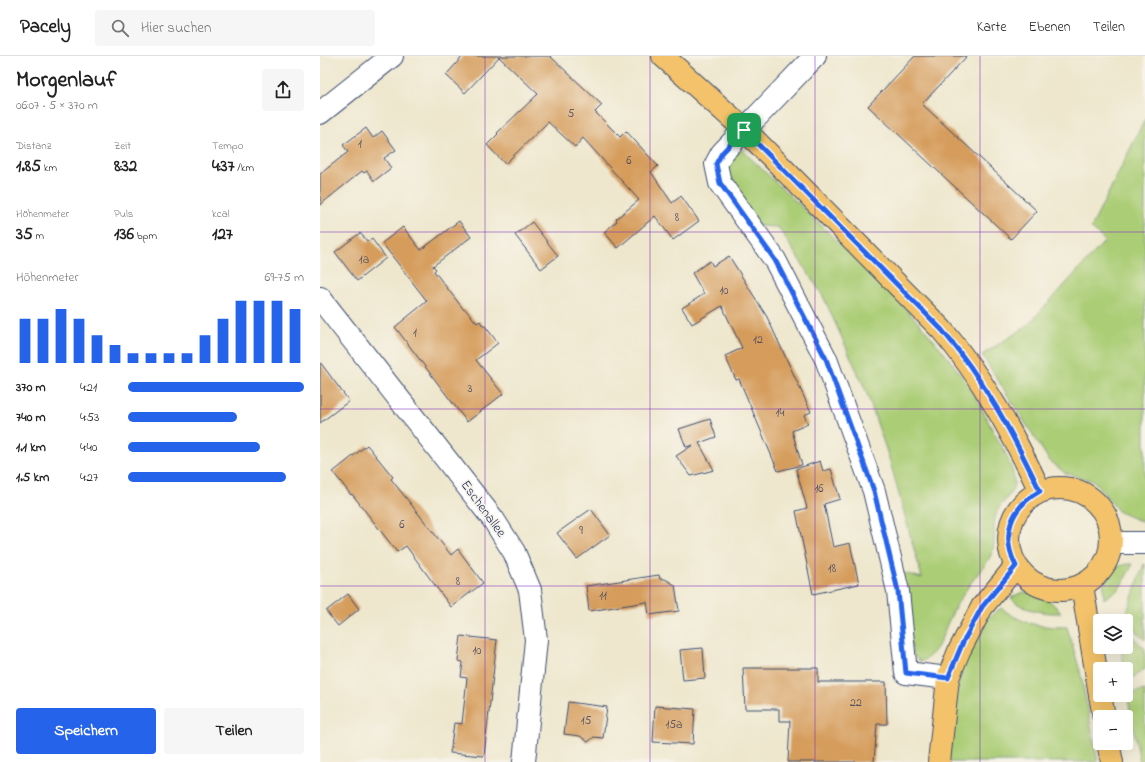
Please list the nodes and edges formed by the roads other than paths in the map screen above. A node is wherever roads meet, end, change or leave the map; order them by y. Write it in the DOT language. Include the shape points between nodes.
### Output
graph roads {
  1 [pos="392,56"];
  2 [pos="663,56"];
  3 [pos="816,56"];
  4 [pos="320,113"];
  5 [pos="744,130"];
  6 [pos="320,298"];
  7 [pos="1040,491"];
  8 [pos="1111,543"];
  9 [pos="1145,543"];
  10 [pos="1016,566"];
  11 [pos="1082,585"];
  12 [pos="1095,662"];
  13 [pos="948,678"];
  14 [pos="1109,750"];
  15 [pos="524,762"];
  16 [pos="939,762"];
  17 [pos="1112,762"];
  1 -- 4 [label="street"];
  2 -- 5 [label="main road"];
  3 -- 5 [label="street"];
  5 -- 7 [label="main road" via="942,330 962,354 982,382 1027,462"];
  5 -- 13 [label="street" via="722,153 716,164 720,183 775,260 826,359 874,491 898,591 906,673"];
  6 -- 15 [label="street, Eschenallee" via="493,519 514,552 530,590 536,640"];
  7 -- 8 [label="main road" via="1069,488 1078,490 1094,500 1108,520"];
  7 -- 10 [label="main road" via="1025,500 1011,523 1008,541"];
  8 -- 9 [label="street"];
  8 -- 11 [label="main road" via="1110,552 1102,568"];
  10 -- 11 [label="main road" via="1029,580 1045,588 1064,590"];
  10 -- 13 [label="main road" via="982,607 963,642"];
  11 -- 12 [label="main road"];
  13 -- 16 [label="main road"];
  14 -- 17 [label="main road"];
}
